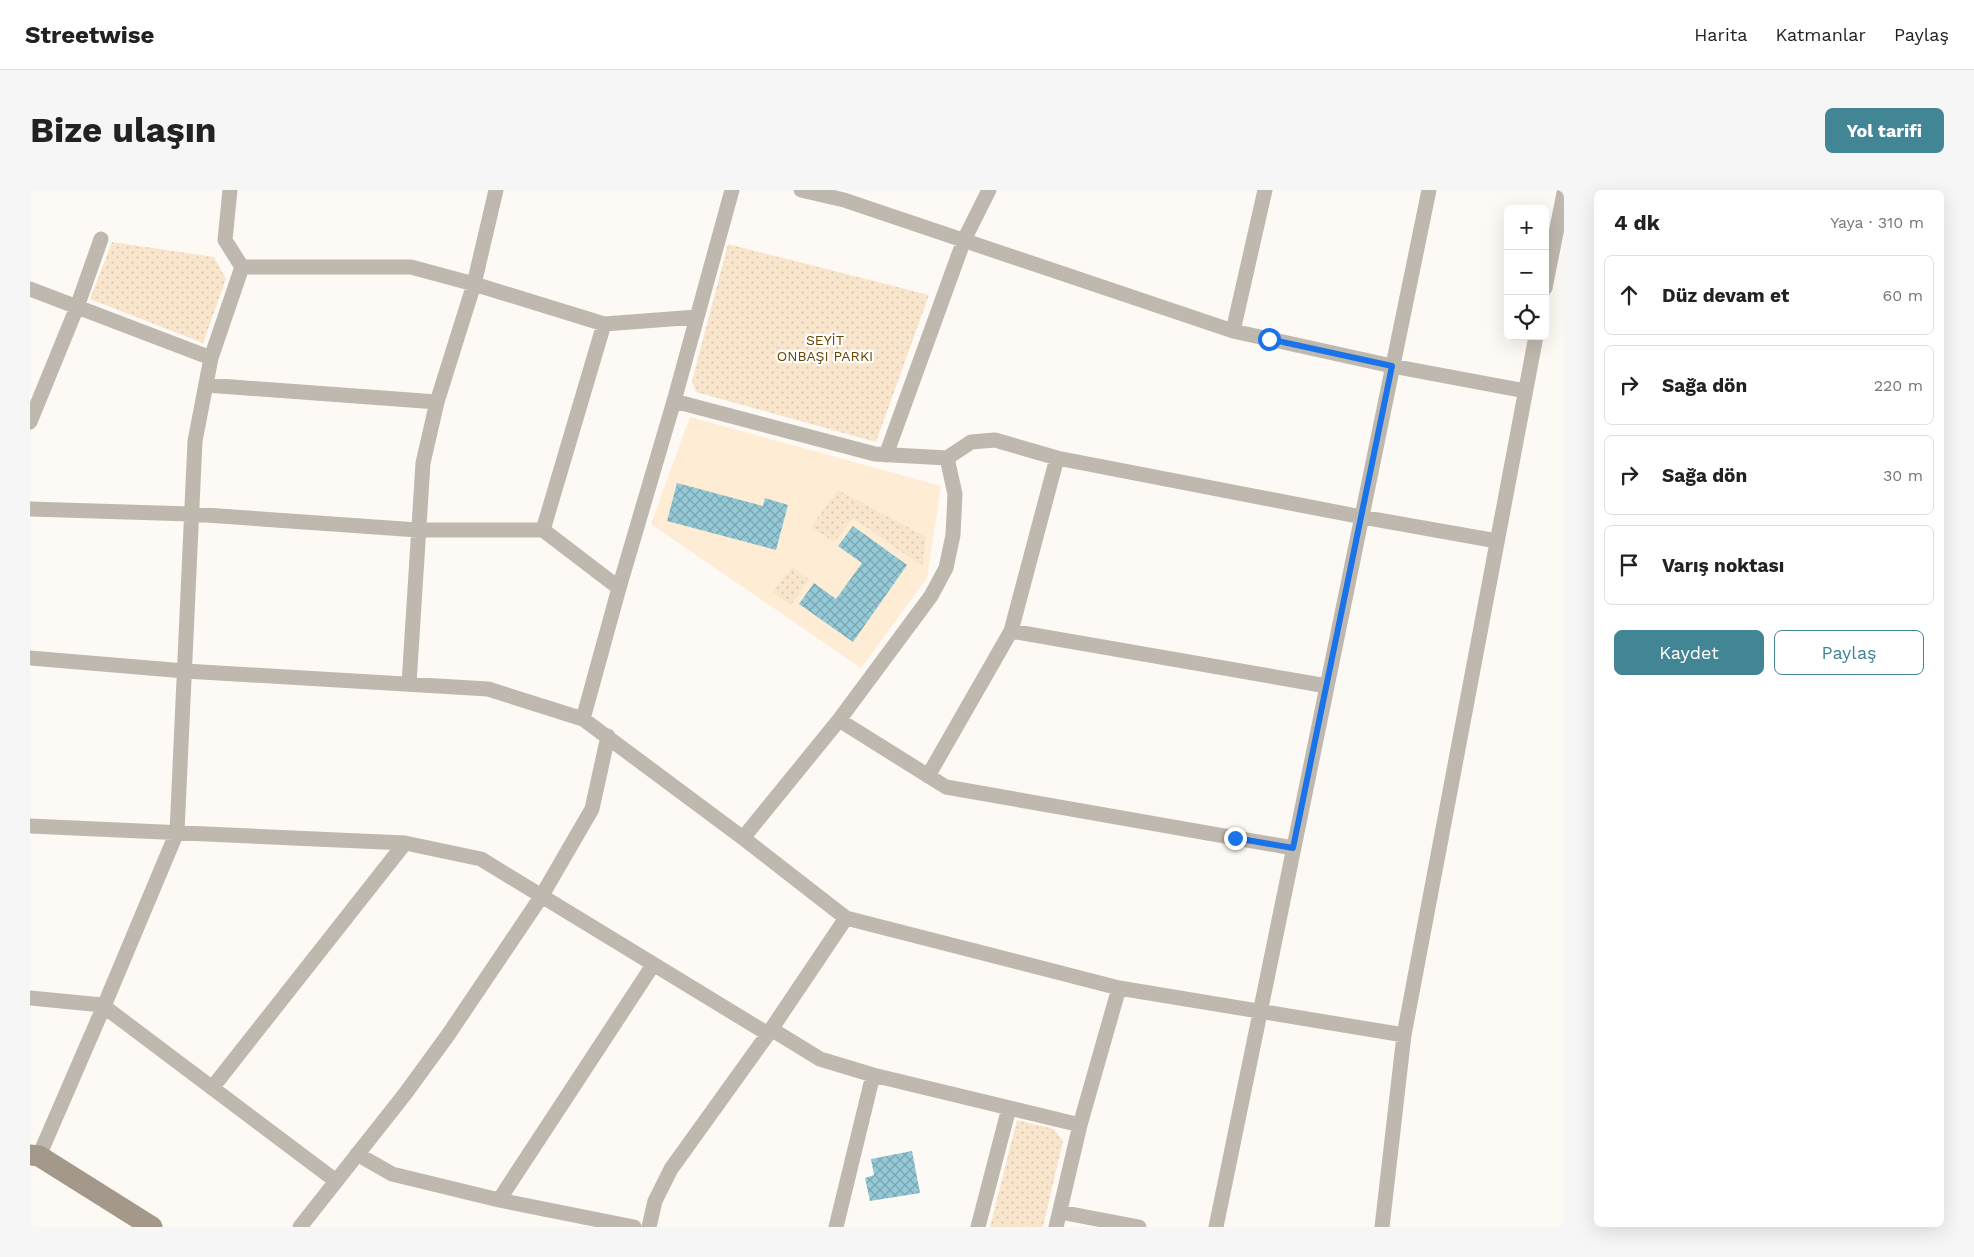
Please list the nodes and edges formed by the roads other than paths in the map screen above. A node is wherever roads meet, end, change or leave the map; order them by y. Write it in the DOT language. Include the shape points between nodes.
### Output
graph roads {
  1 [pos="230,190"];
  2 [pos="496,190"];
  3 [pos="732,190"];
  4 [pos="801,190"];
  5 [pos="989,190"];
  6 [pos="1265,190"];
  7 [pos="1429,190"];
  8 [pos="1564,193"];
  9 [pos="101,239"];
  10 [pos="964,240"];
  11 [pos="242,267"];
  12 [pos="1549,268"];
  13 [pos="474,284"];
  14 [pos="30,289"];
  15 [pos="77,307"];
  16 [pos="697,317"];
  17 [pos="604,324"];
  18 [pos="1234,331"];
  19 [pos="1535,340"];
  20 [pos="211,358"];
  21 [pos="1392,366"];
  22 [pos="206,385"];
  23 [pos="1525,391"];
  24 [pos="674,401"];
  25 [pos="437,402"];
  26 [pos="30,422"];
  27 [pos="886,455"];
  28 [pos="947,458"];
  29 [pos="1058,458"];
  30 [pos="30,509"];
  31 [pos="192,514"];
  32 [pos="1362,517"];
  33 [pos="418,530"];
  34 [pos="543,530"];
  35 [pos="1497,541"];
  36 [pos="619,588"];
  37 [pos="1011,632"];
  38 [pos="30,658"];
  39 [pos="185,671"];
  40 [pos="409,684"];
  41 [pos="1327,686"];
  42 [pos="583,719"];
  43 [pos="839,720"];
  44 [pos="608,736"];
  45 [pos="928,776"];
  46 [pos="30,826"];
  47 [pos="176,832"];
  48 [pos="743,838"];
  49 [pos="405,843"];
  50 [pos="1293,848"];
  51 [pos="540,897"];
  52 [pos="846,918"];
  53 [pos="653,965"];
  54 [pos="1119,988"];
  55 [pos="30,998"];
  56 [pos="104,1006"];
  57 [pos="1260,1012"];
  58 [pos="770,1032"];
  59 [pos="1404,1035"];
  60 [pos="873,1075"];
  61 [pos="212,1088"];
  62 [pos="1009,1108"];
  63 [pos="1080,1125"];
  64 [pos="357,1154"];
  65 [pos="34,1155"];
  66 [pos="336,1182"];
  67 [pos="499,1200"];
  68 [pos="1058,1220"];
  69 [pos="152,1227"];
  70 [pos="300,1227"];
  71 [pos="634,1227"];
  72 [pos="649,1227"];
  73 [pos="836,1227"];
  74 [pos="978,1227"];
  75 [pos="1139,1227"];
  76 [pos="1216,1227"];
  77 [pos="1382,1227"];
  1 -- 11 [label="street" via="225,240"];
  2 -- 13 [label="street"];
  3 -- 16 [label="street"];
  4 -- 10 [label="street" via="844,200"];
  5 -- 10 [label="street"];
  6 -- 18 [label="street"];
  7 -- 21 [label="street"];
  8 -- 12 [label="street"];
  9 -- 15 [label="street"];
  10 -- 18 [label="street"];
  10 -- 27 [label="street"];
  11 -- 13 [label="street" via="411,267"];
  11 -- 20 [label="street"];
  13 -- 17 [label="street"];
  13 -- 25 [label="street"];
  14 -- 15 [label="street"];
  15 -- 20 [label="street"];
  15 -- 26 [label="street"];
  16 -- 17 [label="street"];
  16 -- 24 [label="street"];
  17 -- 34 [label="street"];
  18 -- 21 [label="street"];
  19 -- 23 [label="street"];
  20 -- 22 [label="street"];
  21 -- 23 [label="street"];
  21 -- 32 [label="street"];
  22 -- 25 [label="street"];
  22 -- 31 [label="street" via="195,441"];
  23 -- 35 [label="street"];
  24 -- 27 [label="street"];
  24 -- 36 [label="street"];
  25 -- 33 [label="street" via="423,463"];
  27 -- 28 [label="street"];
  28 -- 29 [label="street" via="971,442 995,440"];
  28 -- 43 [label="street" via="955,494 953,535 946,568 931,596"];
  29 -- 32 [label="street"];
  29 -- 37 [label="street"];
  30 -- 31 [label="street"];
  31 -- 33 [label="street"];
  31 -- 39 [label="street"];
  32 -- 35 [label="street"];
  32 -- 41 [label="street"];
  33 -- 34 [label="street"];
  33 -- 40 [label="street"];
  34 -- 36 [label="street"];
  35 -- 59 [label="street"];
  36 -- 42 [label="street"];
  37 -- 41 [label="street"];
  37 -- 45 [label="street"];
  38 -- 39 [label="street"];
  39 -- 40 [label="street"];
  39 -- 47 [label="street"];
  40 -- 42 [label="street" via="488,689"];
  41 -- 50 [label="street"];
  42 -- 44 [label="street"];
  43 -- 45 [label="street"];
  43 -- 48 [label="street"];
  44 -- 48 [label="street"];
  44 -- 51 [label="street" via="592,809"];
  45 -- 50 [label="street" via="946,787"];
  46 -- 47 [label="street"];
  47 -- 49 [label="street"];
  47 -- 56 [label="street"];
  48 -- 52 [label="street"];
  49 -- 51 [label="street" via="481,860"];
  49 -- 61 [label="street"];
  50 -- 57 [label="street"];
  51 -- 53 [label="street"];
  51 -- 64 [label="street" via="448,1035"];
  52 -- 54 [label="street"];
  52 -- 58 [label="street"];
  53 -- 58 [label="street"];
  53 -- 67 [label="street"];
  54 -- 57 [label="street"];
  54 -- 63 [label="street"];
  55 -- 56 [label="street"];
  56 -- 61 [label="street"];
  56 -- 65 [label="street"];
  57 -- 59 [label="street"];
  57 -- 76 [label="street"];
  58 -- 60 [label="street" via="820,1059"];
  58 -- 72 [label="street" via="671,1169 655,1201"];
  59 -- 77 [label="street"];
  60 -- 62 [label="street"];
  60 -- 73 [label="street"];
  61 -- 66 [label="street"];
  62 -- 63 [label="street"];
  62 -- 74 [label="street"];
  63 -- 68 [label="street"];
  64 -- 66 [label="street"];
  64 -- 67 [label="street" via="392,1174"];
  65 -- 69 [label="street"];
  66 -- 70 [label="street"];
  67 -- 71 [label="street"];
  68 -- 75 [label="street"];
}
